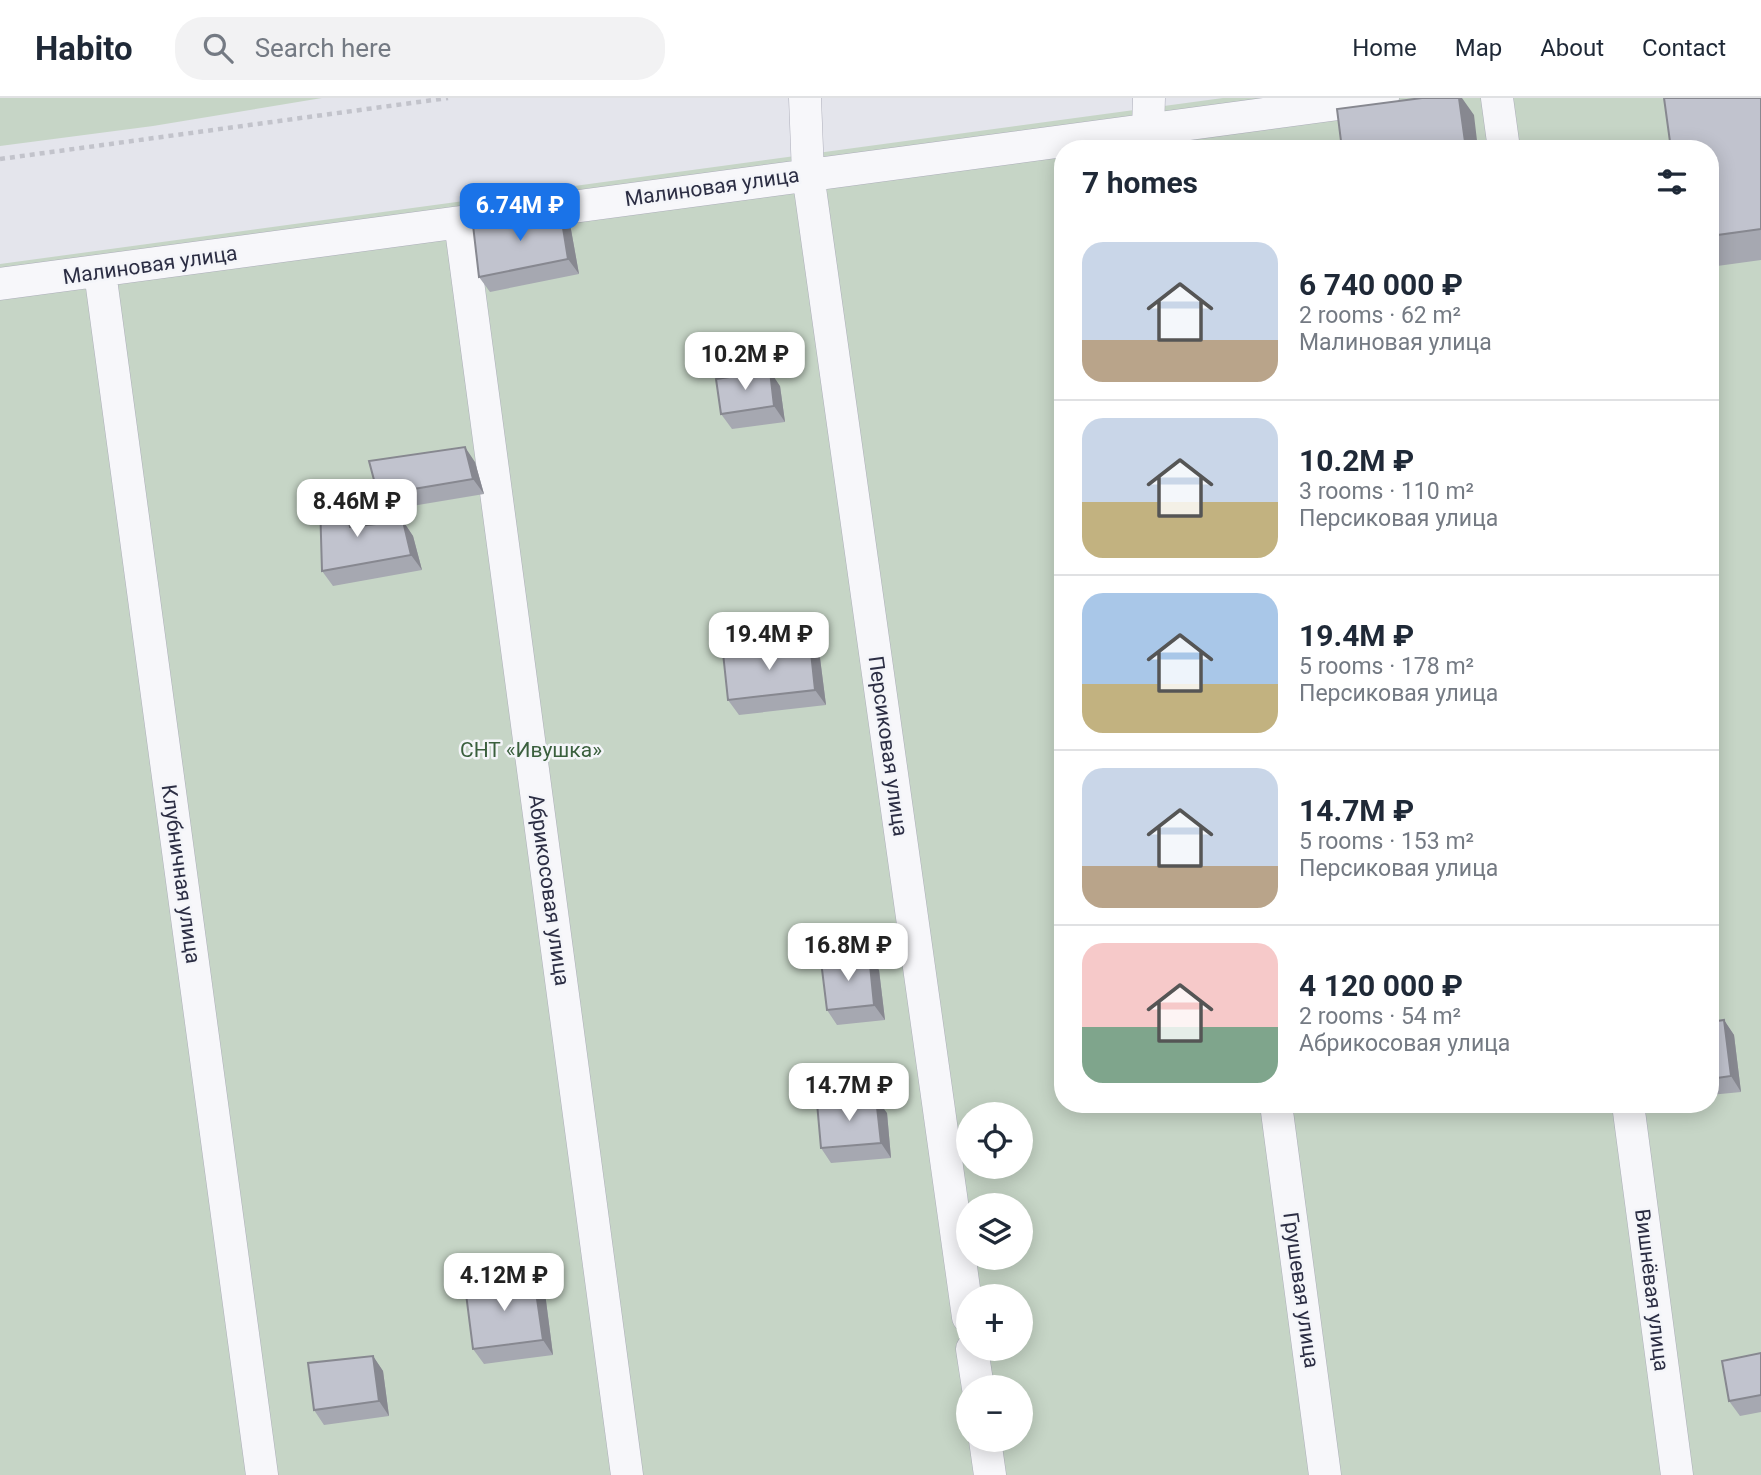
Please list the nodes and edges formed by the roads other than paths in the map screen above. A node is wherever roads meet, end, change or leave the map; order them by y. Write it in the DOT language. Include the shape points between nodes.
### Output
graph roads {
  1 [pos="806,98"];
  2 [pos="1382,98"];
  3 [pos="1497,98"];
  4 [pos="1149,125"];
  5 [pos="1503,140"];
  6 [pos="808,174"];
  7 [pos="460,222"];
  8 [pos="100,272"];
  9 [pos="0,284"];
  10 [pos="1277,1113"];
  11 [pos="1629,1113"];
  12 [pos="963,1284"];
  13 [pos="987,1452"];
  14 [pos="261,1475"];
  15 [pos="627,1475"];
  16 [pos="990,1475"];
  17 [pos="1325,1475"];
  18 [pos="1676,1475"];
  1 -- 6 [label="street, Персиковая улица"];
  2 -- 4 [label="street, Малиновая улица"];
  3 -- 5 [label="street"];
  4 -- 6 [label="street, Малиновая улица"];
  6 -- 7 [label="street, Малиновая улица"];
  6 -- 12 [label="street, Персиковая улица"];
  7 -- 8 [label="street, Малиновая улица"];
  7 -- 15 [label="street, Абрикосовая улица"];
  8 -- 9 [label="street, Малиновая улица"];
  8 -- 14 [label="street, Клубничная улица"];
  10 -- 17 [label="street, Грушевая улица"];
  11 -- 18 [label="street, Вишнёвая улица"];
  13 -- 16 [label="street"];
}
